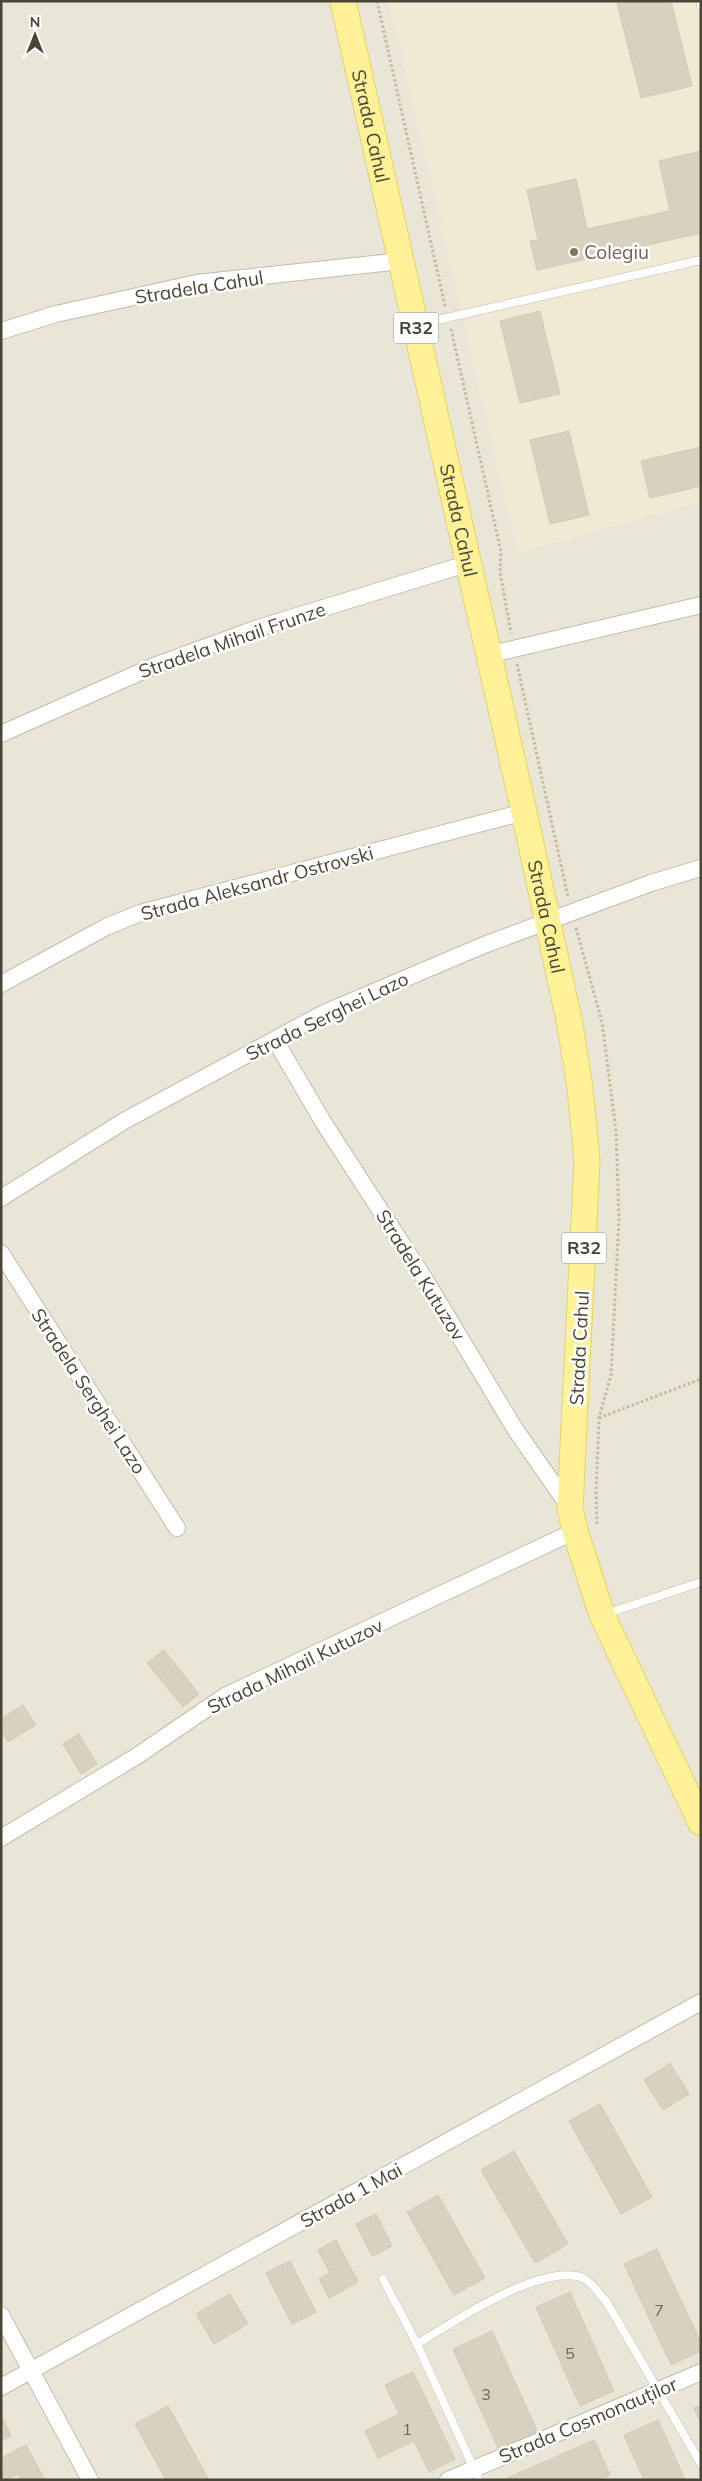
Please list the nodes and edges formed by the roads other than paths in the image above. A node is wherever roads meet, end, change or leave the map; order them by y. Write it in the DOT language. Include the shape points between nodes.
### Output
graph roads {
  1 [pos="343,1"];
  2 [pos="700,1"];
  3 [pos="701,5"];
  4 [pos="701,260"];
  5 [pos="401,261"];
  6 [pos="415,324"];
  7 [pos="1,331"];
  8 [pos="470,563"];
  9 [pos="701,605"];
  10 [pos="488,655"];
  11 [pos="1,734"];
  12 [pos="524,812"];
  13 [pos="701,868"];
  14 [pos="548,922"];
  15 [pos="1,984"];
  16 [pos="275,1040"];
  17 [pos="1,1198"];
  18 [pos="1,1253"];
  19 [pos="572,1519"];
  20 [pos="177,1528"];
  21 [pos="701,1582"];
  22 [pos="602,1615"];
  23 [pos="701,1823"];
  24 [pos="1,1838"];
  25 [pos="701,2002"];
  26 [pos="383,2279"];
  27 [pos="1,2315"];
  28 [pos="418,2344"];
  29 [pos="33,2370"];
  30 [pos="701,2372"];
  31 [pos="1,2388"];
  32 [pos="657,2391"];
  33 [pos="701,2464"];
  34 [pos="477,2474"];
  35 [pos="90,2480"];
  36 [pos="448,2480"];
  1 -- 5 [label="main road, Strada Cahul / R32"];
  2 -- 3 [label="lane"];
  4 -- 6 [label="lane"];
  5 -- 6 [label="main road, Strada Cahul / R32"];
  5 -- 7 [label="street, Stradela Cahul" via="197,283 56,314"];
  6 -- 8 [label="main road, Strada Cahul / R32"];
  8 -- 10 [label="main road, Strada Cahul / R32"];
  8 -- 11 [label="street, Stradela Mihail Frunze" via="258,628 154,666"];
  9 -- 10 [label="street"];
  10 -- 12 [label="main road, Strada Cahul / R32"];
  12 -- 14 [label="main road, Strada Cahul / R32"];
  12 -- 15 [label="street, Strada Aleksandr Ostrovski" via="140,913 106,927"];
  13 -- 14 [label="street, Strada Serghei Lazo"];
  14 -- 16 [label="street, Strada Serghei Lazo" via="387,984"];
  14 -- 19 [label="main road, Strada Cahul / R32" via="580,1088 587,1160"];
  16 -- 17 [label="street, Strada Serghei Lazo" via="124,1121"];
  16 -- 19 [label="street, Stradela Kutuzov"];
  18 -- 20 [label="street, Stradela Serghei Lazo"];
  19 -- 22 [label="main road, Strada Cahul / R32"];
  19 -- 24 [label="street, Strada Mihail Kutuzov" via="225,1696 137,1756"];
  21 -- 22 [label="lane"];
  22 -- 23 [label="main road, Strada Cahul / R32"];
  25 -- 29 [label="street, Strada 1 Mai"];
  26 -- 28 [label="lane"];
  27 -- 29 [label="street"];
  28 -- 32 [label="lane" via="505,2292 562,2274 585,2279 606,2301"];
  28 -- 34 [label="lane"];
  29 -- 31 [label="street, Strada 1 Mai"];
  29 -- 35 [label="street"];
  30 -- 32 [label="street, Strada Cosmonauților"];
  32 -- 33 [label="lane"];
  32 -- 34 [label="street, Strada Cosmonauților"];
  34 -- 36 [label="street, Strada Cosmonauților"];
}
